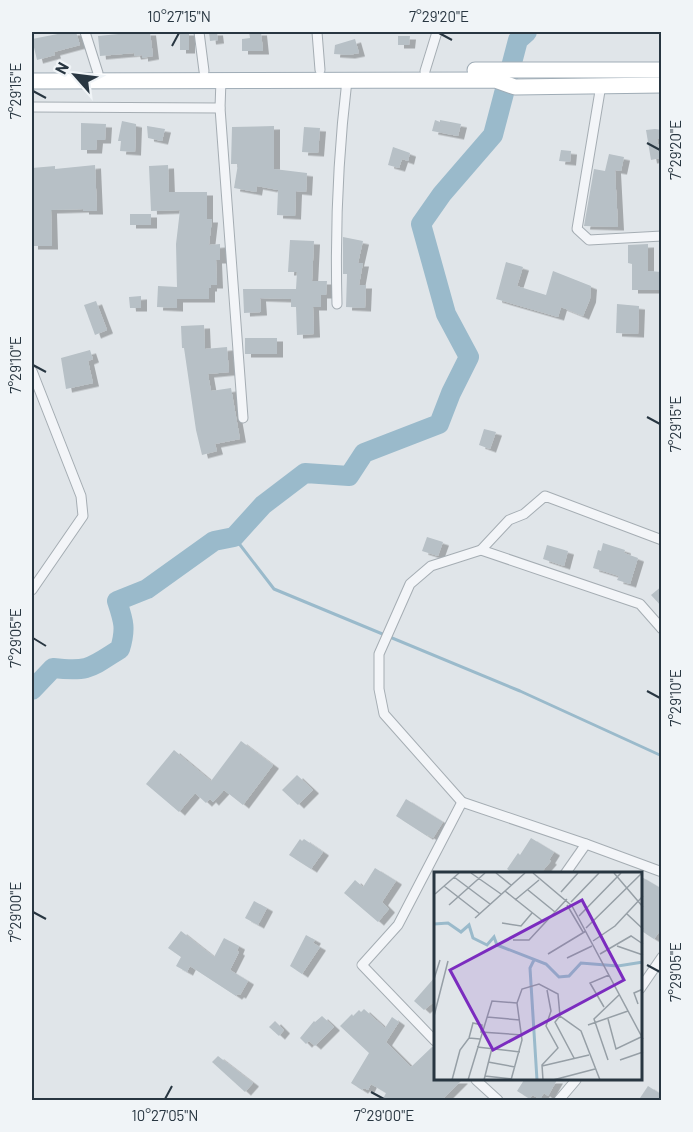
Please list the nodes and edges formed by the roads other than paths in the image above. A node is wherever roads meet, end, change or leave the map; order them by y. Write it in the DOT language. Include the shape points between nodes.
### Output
graph roads {
  1 [pos="85,32"];
  2 [pos="199,32"];
  3 [pos="317,32"];
  4 [pos="437,32"];
  5 [pos="320,70"];
  6 [pos="425,70"];
  7 [pos="662,70"];
  8 [pos="204,71"];
  9 [pos="98,73"];
  10 [pos="32,74"];
  11 [pos="221,80"];
  12 [pos="347,80"];
  13 [pos="32,81"];
  14 [pos="601,85"];
  15 [pos="662,85"];
  16 [pos="32,106"];
  17 [pos="220,108"];
  18 [pos="662,236"];
  19 [pos="337,304"];
  20 [pos="32,371"];
  21 [pos="243,418"];
  22 [pos="662,540"];
  23 [pos="481,550"];
  24 [pos="32,590"];
  25 [pos="662,629"];
  26 [pos="462,802"];
  27 [pos="586,844"];
  28 [pos="567,872"];
  29 [pos="662,872"];
  30 [pos="662,957"];
  31 [pos="642,986"];
  32 [pos="434,1040"];
  33 [pos="477,1081"];
  34 [pos="575,1081"];
  35 [pos="498,1101"];
  36 [pos="559,1101"];
  1 -- 9 [label="street"];
  2 -- 8 [label="street"];
  3 -- 5 [label="street"];
  4 -- 6 [label="street"];
  5 -- 6 [label="main road"];
  5 -- 8 [label="main road"];
  6 -- 7 [label="main road"];
  8 -- 9 [label="main road"];
  9 -- 10 [label="main road"];
  11 -- 12 [label="main road"];
  11 -- 13 [label="main road"];
  11 -- 17 [label="street"];
  12 -- 14 [label="main road" via="495,80 515,87"];
  12 -- 19 [label="street" via="335,235"];
  14 -- 15 [label="main road"];
  14 -- 18 [label="street" via="577,229 589,240"];
  16 -- 17 [label="street"];
  17 -- 21 [label="street"];
  20 -- 24 [label="street" via="81,496 83,516"];
  22 -- 23 [label="street" via="545,496 524,514 508,520"];
  23 -- 25 [label="street" via="640,604"];
  23 -- 26 [label="street" via="431,566 410,584 379,654 384,714"];
  26 -- 27 [label="street"];
  26 -- 32 [label="street" via="398,925 362,965"];
  27 -- 28 [label="street"];
  27 -- 29 [label="street"];
  30 -- 31 [label="street"];
  33 -- 35 [label="street"];
  34 -- 36 [label="street"];
}
